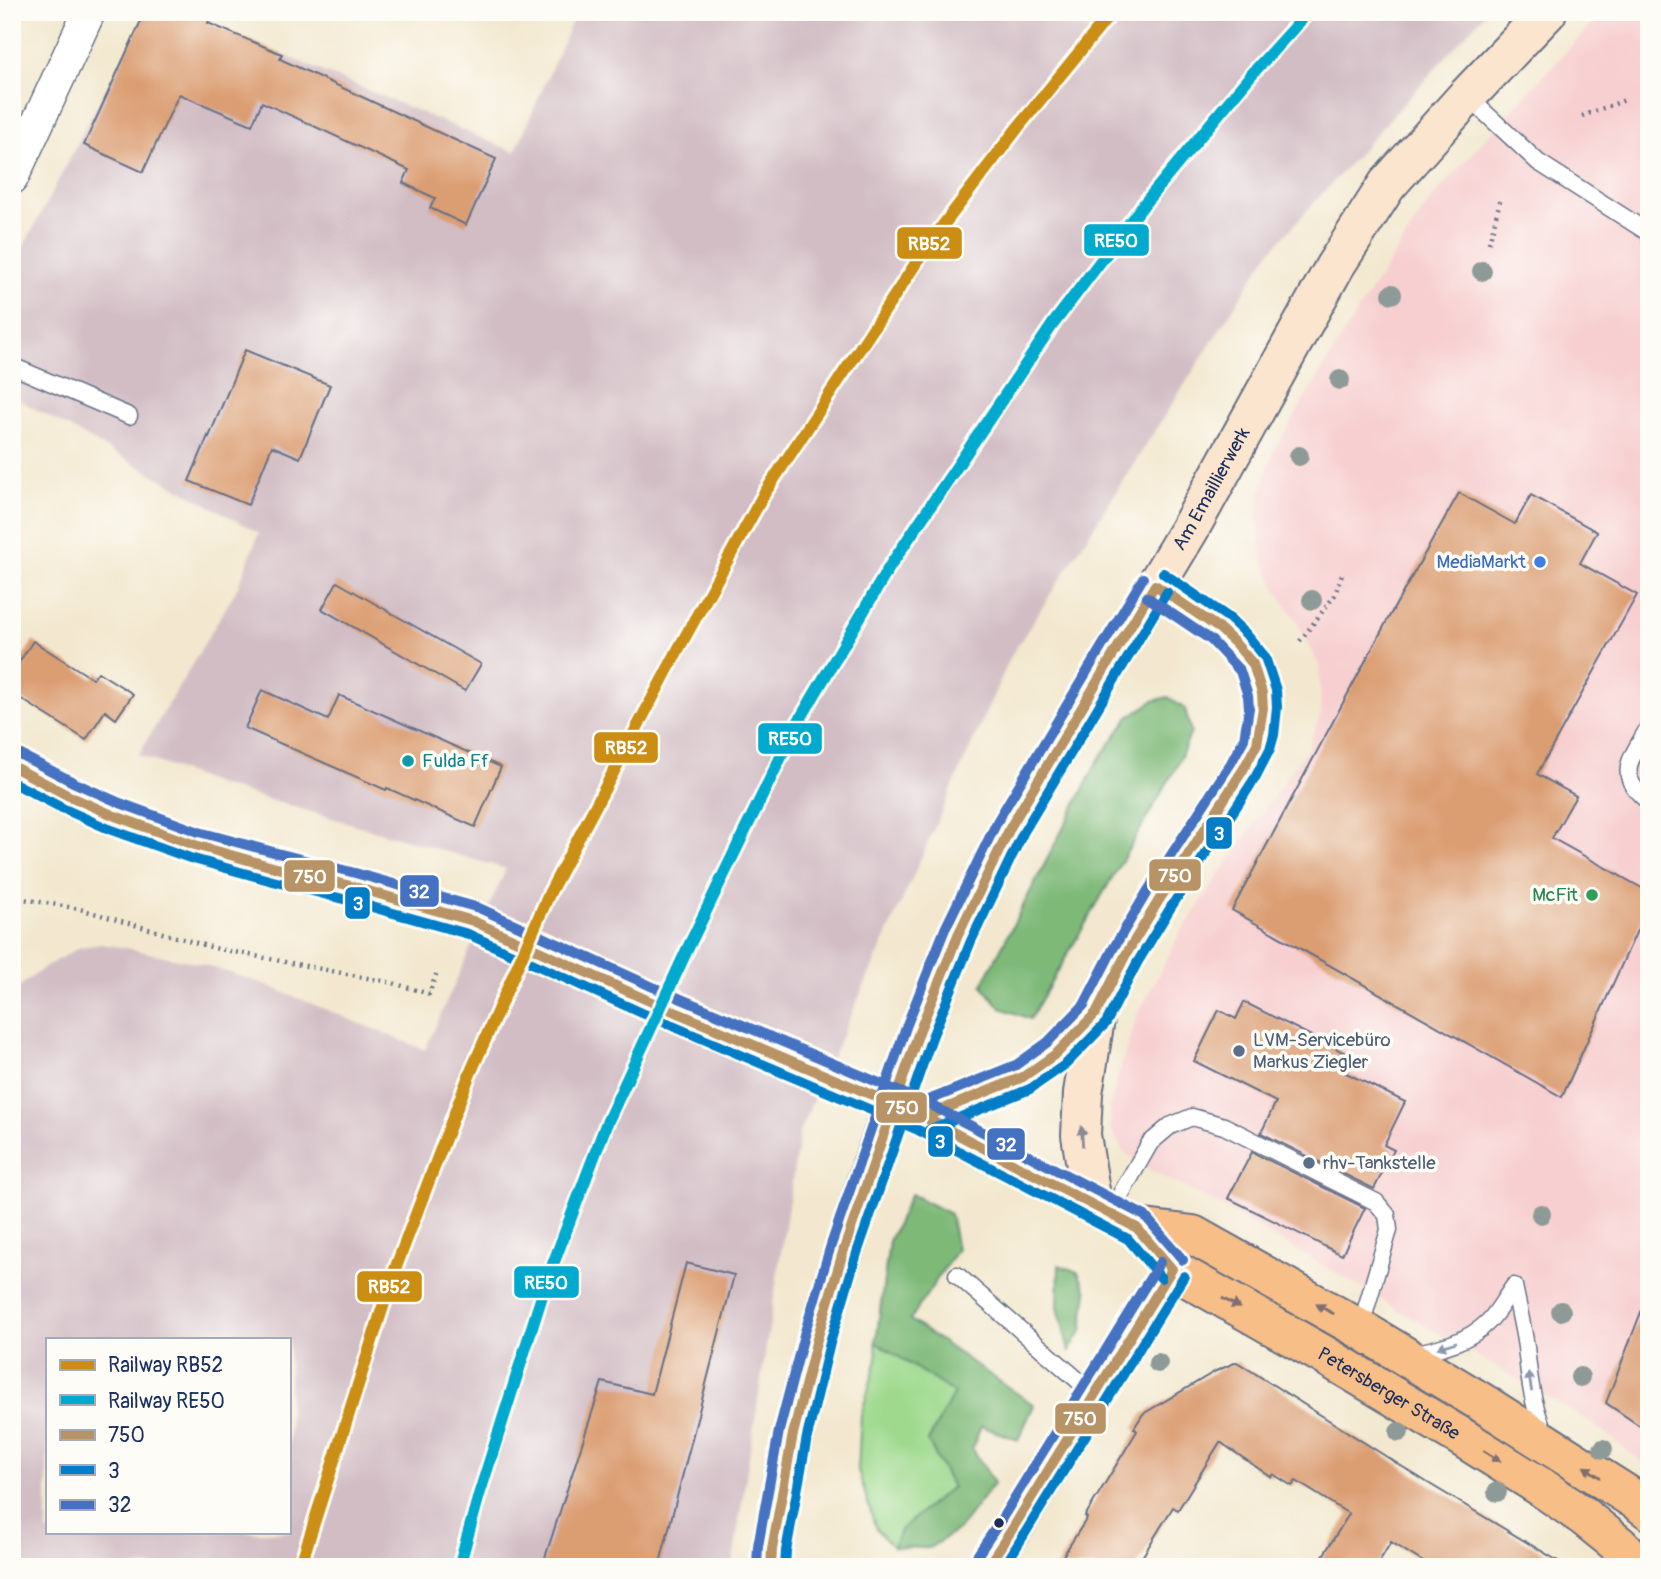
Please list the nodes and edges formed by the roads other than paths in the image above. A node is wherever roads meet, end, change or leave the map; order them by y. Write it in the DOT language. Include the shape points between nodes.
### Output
graph roads {
  1 [pos="89,12"];
  2 [pos="1547,12"];
  3 [pos="1467,96"];
  4 [pos="12,178"];
  5 [pos="1649,233"];
  6 [pos="12,366"];
  7 [pos="129,416"];
  8 [pos="1155,585"];
  9 [pos="1649,726"];
  10 [pos="12,766"];
  11 [pos="1649,802"];
  12 [pos="1096,1013"];
  13 [pos="924,1117"];
  14 [pos="1113,1215"];
  15 [pos="1172,1269"];
  16 [pos="957,1275"];
  17 [pos="1360,1329"];
  18 [pos="1405,1356"];
  19 [pos="1095,1395"];
  20 [pos="1551,1446"];
  21 [pos="1649,1510"];
  22 [pos="771,1567"];
  23 [pos="987,1567"];
  24 [pos="1640,1567"];
  1 -- 4 [label="street"];
  2 -- 3 [label="main road, Am Emaillierwerk"];
  3 -- 5 [label="lane" via="1538,162"];
  3 -- 8 [label="main road, Am Emaillierwerk" via="1387,186 1335,266"];
  6 -- 7 [label="lane"];
  8 -- 12 [label="main road" via="1220,629 1253,664 1262,693 1262,723 1257,744 1125,956"];
  8 -- 22 [label="main road, Am Emaillierwerk, bridge" via="1011,826 958,935 919,1032 817,1339 793,1434"];
  9 -- 11 [label="lane" via="1627,772 1634,790"];
  10 -- 13 [label="main road, Petersberger Straße" via="115,816 195,845 473,921"];
  12 -- 13 [label="main road" via="1057,1053 1023,1077"];
  14 -- 12 [label="main road, one-way" via="1081,1135"];
  13 -- 14 [label="main road, Petersberger Straße"];
  14 -- 15 [label="main road, Petersberger Straße"];
  17 -- 14 [label="main road, Petersberger Straße, one-way" via="1194,1235"];
  14 -- 17 [label="lane" via="1150,1143 1170,1126 1192,1117 1224,1126 1377,1202 1387,1215 1389,1230"];
  15 -- 19 [label="main road"];
  15 -- 24 [label="main road, Petersberger Straße, one-way" via="1529,1480 1583,1516"];
  16 -- 19 [label="lane"];
  17 -- 18 [label="main road, Petersberger Straße"];
  18 -- 20 [label="main road, Petersberger Straße"];
  20 -- 18 [label="lane, one-way" via="1533,1400 1514,1286 1474,1334"];
  19 -- 23 [label="main road"];
  21 -- 20 [label="main road, Petersberger Straße, one-way"];
}
